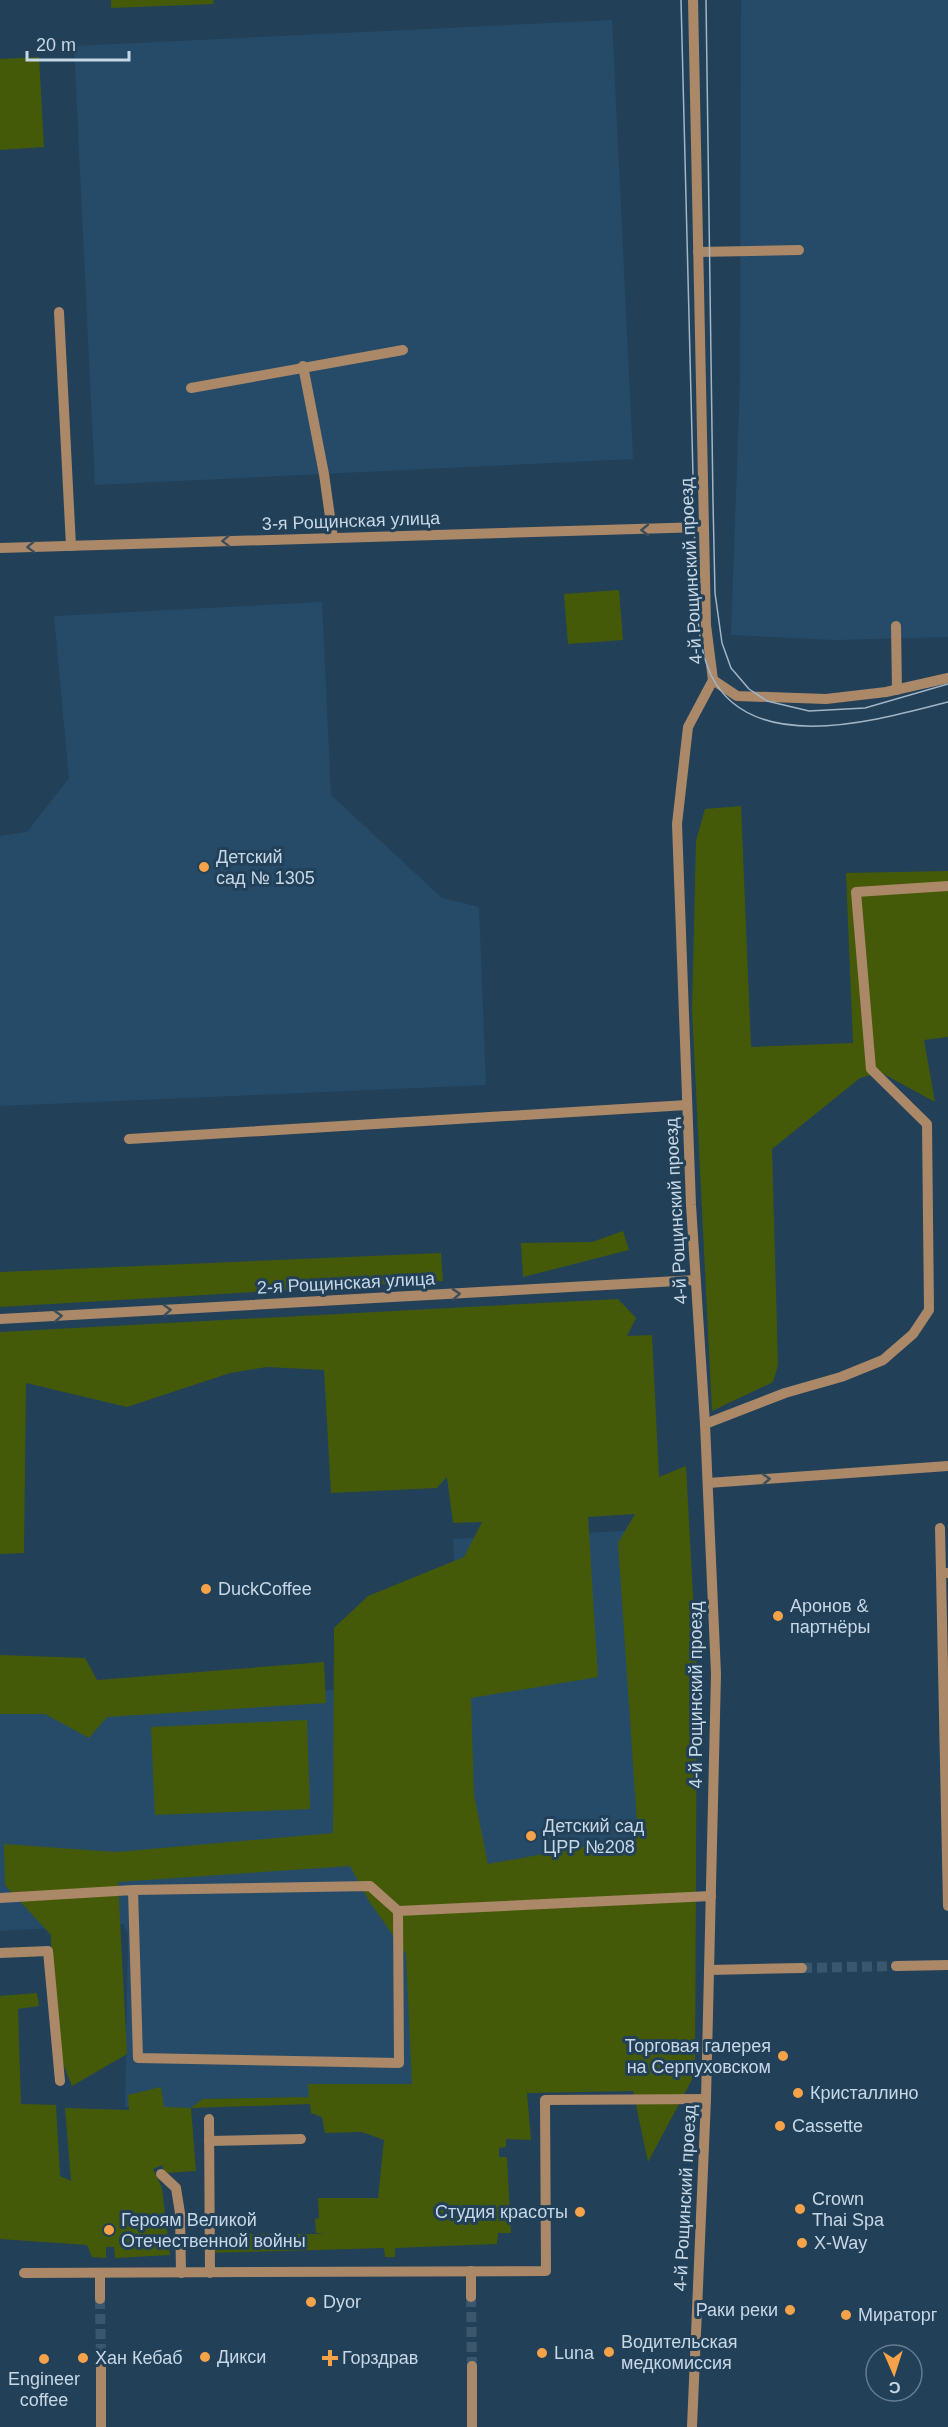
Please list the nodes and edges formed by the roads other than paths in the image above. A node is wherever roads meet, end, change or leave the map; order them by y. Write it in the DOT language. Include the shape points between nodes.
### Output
graph roads {
  1 [pos="693,0"];
  2 [pos="800,250"];
  3 [pos="698,252"];
  4 [pos="59,312"];
  5 [pos="403,350"];
  6 [pos="303,366"];
  7 [pos="191,388"];
  8 [pos="704,527"];
  9 [pos="333,538"];
  10 [pos="71,546"];
  11 [pos="0,548"];
  12 [pos="896,626"];
  13 [pos="948,678"];
  14 [pos="713,681"];
  15 [pos="897,690"];
  16 [pos="948,886"];
  17 [pos="687,1105"];
  18 [pos="129,1139"];
  19 [pos="695,1280"];
  20 [pos="0,1319"];
  21 [pos="705,1424"];
  22 [pos="948,1466"];
  23 [pos="708,1483"];
  24 [pos="940,1528"];
  25 [pos="944,1573"];
  26 [pos="133,1890"];
  27 [pos="711,1896"];
  28 [pos="0,1898"];
  29 [pos="948,1906"];
  30 [pos="398,1911"];
  31 [pos="0,1953"];
  32 [pos="948,1965"];
  33 [pos="896,1966"];
  34 [pos="802,1968"];
  35 [pos="709,1970"];
  36 [pos="60,2081"];
  37 [pos="706,2099"];
  38 [pos="209,2119"];
  39 [pos="302,2139"];
  40 [pos="209,2141"];
  41 [pos="161,2174"];
  42 [pos="471,2271"];
  43 [pos="24,2273"];
  44 [pos="210,2273"];
  45 [pos="100,2274"];
  46 [pos="181,2274"];
  47 [pos="471,2297"];
  48 [pos="100,2299"];
  49 [pos="472,2366"];
  50 [pos="100,2368"];
  51 [pos="101,2427"];
  52 [pos="472,2427"];
  53 [pos="692,2427"];
  1 -- 3 [label="street, 4-й Рощинский проезд"];
  2 -- 3 [label="street"];
  3 -- 8 [label="street, 4-й Рощинский проезд"];
  4 -- 10 [label="street"];
  5 -- 6 [label="street"];
  6 -- 7 [label="street"];
  6 -- 9 [label="street"];
  8 -- 9 [label="street, 3-я Рощинская улица, one-way"];
  8 -- 14 [label="street, 4-й Рощинский проезд" via="706,625"];
  9 -- 10 [label="street, 3-я Рощинская улица, one-way"];
  10 -- 11 [label="street, 3-я Рощинская улица, one-way"];
  12 -- 15 [label="street"];
  13 -- 15 [label="street"];
  14 -- 15 [label="street" via="737,696 771,699 826,699"];
  14 -- 17 [label="street, 4-й Рощинский проезд" via="688,727 677,824"];
  16 -- 21 [label="street" via="856,892 871,1069 927,1124 929,1310 913,1334 883,1360"];
  17 -- 18 [label="street"];
  17 -- 19 [label="street, 4-й Рощинский проезд"];
  20 -- 19 [label="street, 2-я Рощинская улица, one-way"];
  19 -- 21 [label="street, 4-й Рощинский проезд"];
  21 -- 23 [label="street, 4-й Рощинский проезд"];
  23 -- 22 [label="street, one-way"];
  23 -- 27 [label="street, 4-й Рощинский проезд" via="716,1674"];
  24 -- 25 [label="street"];
  25 -- 29 [label="street"];
  26 -- 28 [label="street"];
  26 -- 30 [label="street" via="370,1886"];
  26 -- 30 [label="street" via="138,2058 399,2063"];
  27 -- 30 [label="street"];
  27 -- 35 [label="street, 4-й Рощинский проезд"];
  31 -- 36 [label="street" via="48,1950"];
  32 -- 33 [label="street"];
  34 -- 35 [label="street"];
  35 -- 37 [label="street, 4-й Рощинский проезд"];
  37 -- 42 [label="street" via="545,2100 546,2271"];
  37 -- 53 [label="street, 4-й Рощинский проезд"];
  38 -- 40 [label="street"];
  39 -- 40 [label="street"];
  40 -- 44 [label="street"];
  41 -- 46 [label="street" via="176,2188"];
  42 -- 44 [label="street"];
  42 -- 47 [label="street"];
  43 -- 45 [label="street"];
  44 -- 46 [label="street"];
  45 -- 46 [label="street"];
  45 -- 48 [label="street"];
  49 -- 52 [label="street"];
  50 -- 51 [label="street"];
}
